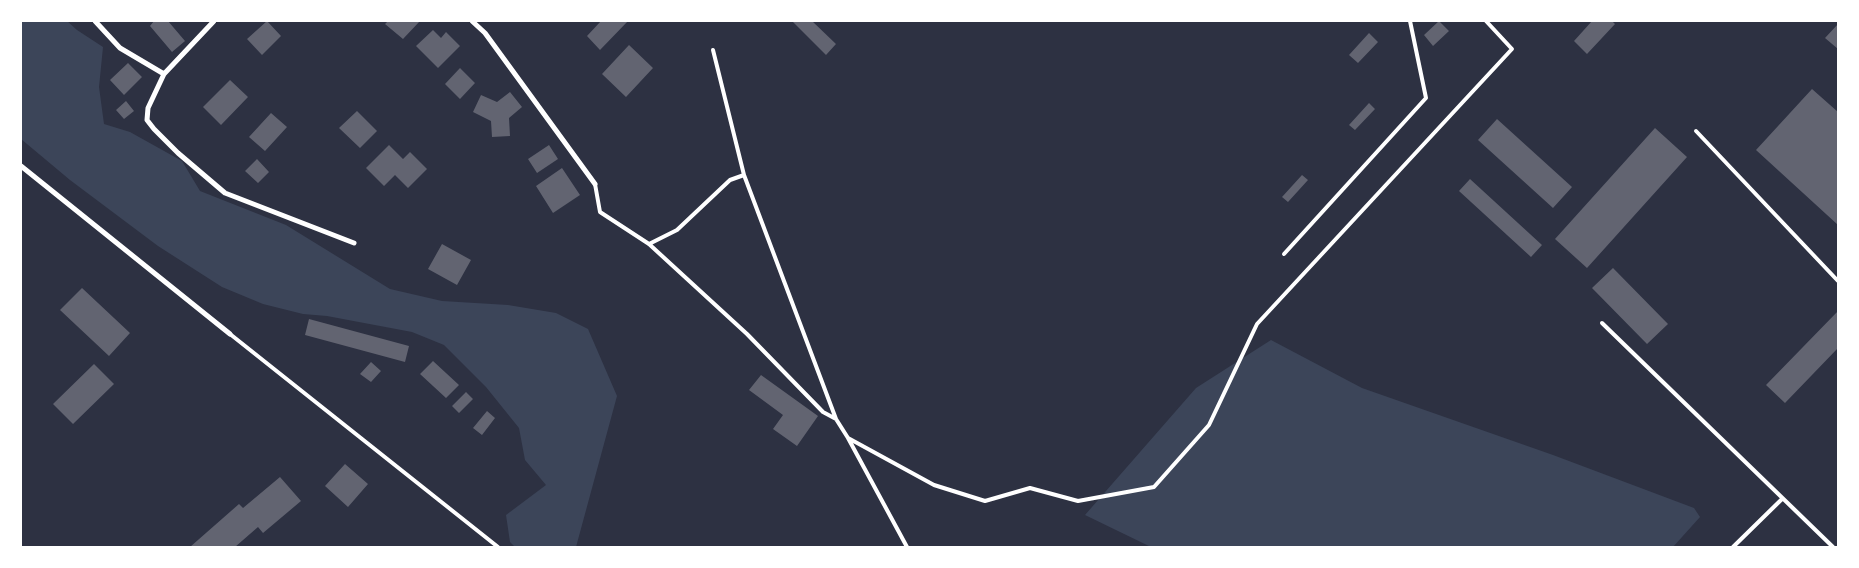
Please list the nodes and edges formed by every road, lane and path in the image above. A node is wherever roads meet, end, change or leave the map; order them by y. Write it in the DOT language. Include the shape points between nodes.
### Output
graph roads {
  1 [pos="95,21"];
  2 [pos="214,21"];
  3 [pos="472,21"];
  4 [pos="1410,21"];
  5 [pos="1486,21"];
  6 [pos="713,50"];
  7 [pos="164,74"];
  8 [pos="1696,132"];
  9 [pos="21,166"];
  10 [pos="744,175"];
  11 [pos="595,184"];
  12 [pos="354,243"];
  13 [pos="649,244"];
  14 [pos="1284,254"];
  15 [pos="1838,281"];
  16 [pos="1602,323"];
  17 [pos="230,334"];
  18 [pos="836,419"];
  19 [pos="848,438"];
  20 [pos="1782,499"];
  21 [pos="498,547"];
  22 [pos="907,547"];
  23 [pos="1733,547"];
  24 [pos="1833,547"];
  1 -- 7 [label="street" via="120,48"];
  2 -- 7 [label="street"];
  3 -- 11 [label="street" via="485,33"];
  4 -- 14 [label="lane" via="1426,98"];
  5 -- 19 [label="lane" via="1512,49 1257,324 1209,425 1154,487 1078,501 1030,488 985,500 934,485"];
  6 -- 10 [label="lane"];
  7 -- 12 [label="street" via="148,108 147,120 178,153 226,193"];
  8 -- 15 [label="lane"];
  9 -- 17 [label="street"];
  10 -- 13 [label="lane" via="730,180 677,230"];
  10 -- 18 [label="lane"];
  11 -- 13 [label="lane" via="600,212"];
  13 -- 18 [label="lane" via="747,334 823,412"];
  16 -- 20 [label="lane"];
  17 -- 21 [label="lane"];
  18 -- 19 [label="lane"];
  19 -- 22 [label="lane"];
  20 -- 23 [label="lane"];
  20 -- 24 [label="lane"];
}
